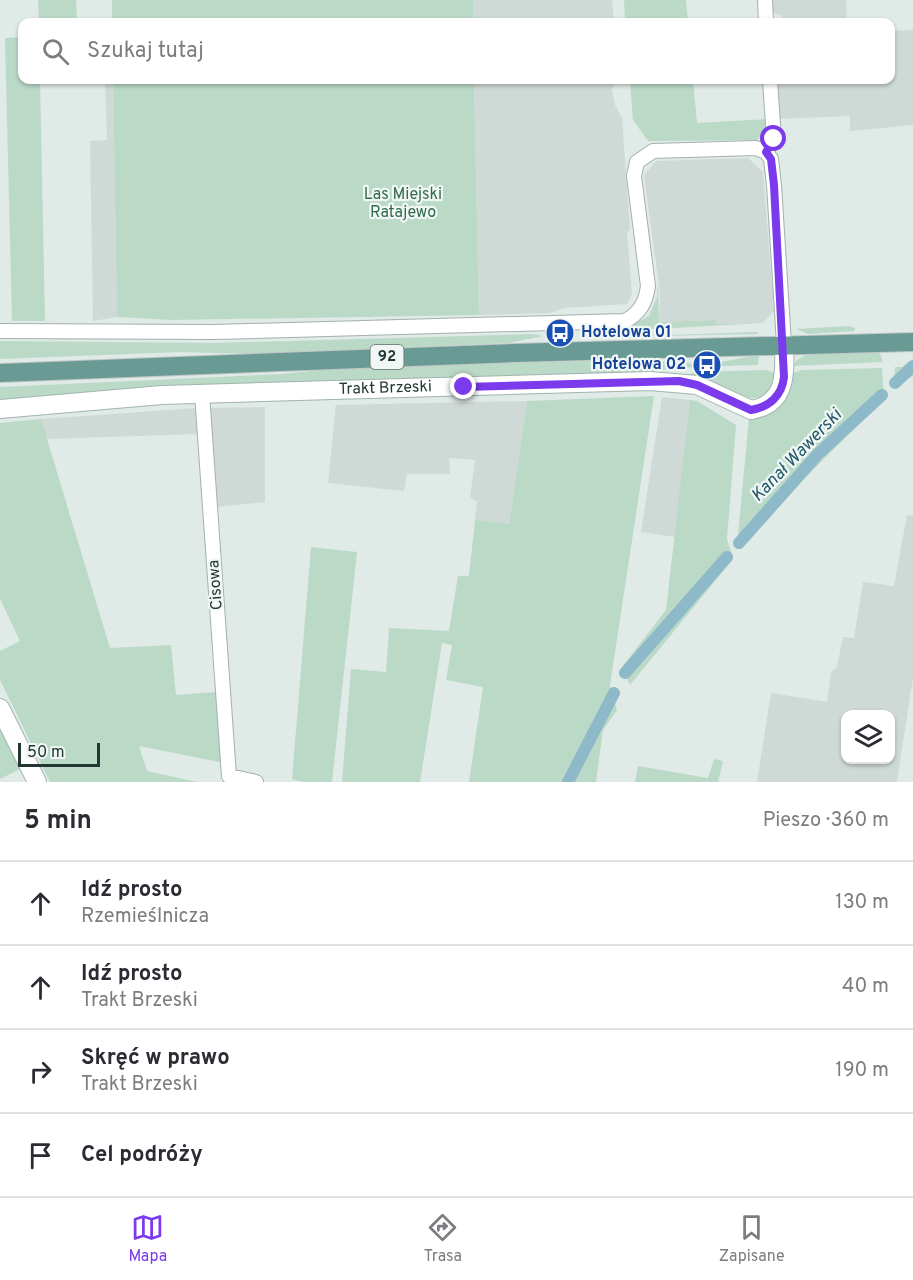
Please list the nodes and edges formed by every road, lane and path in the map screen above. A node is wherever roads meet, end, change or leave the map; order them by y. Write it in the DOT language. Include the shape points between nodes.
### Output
graph roads {
  1 [pos="765,0"];
  2 [pos="766,18"];
  3 [pos="770,84"];
  4 [pos="766,152"];
  5 [pos="0,331"];
  6 [pos="913,342"];
  7 [pos="784,344"];
  8 [pos="0,367"];
  9 [pos="0,372"];
  10 [pos="21,372"];
  11 [pos="0,380"];
  12 [pos="202,394"];
  13 [pos="0,409"];
  14 [pos="0,708"];
  15 [pos="34,776"];
  16 [pos="256,782"];
  1 -- 2 [label="street"];
  3 -- 4 [label="street" via="774,139"];
  4 -- 5 [label="street" via="756,148 653,151 637,162 634,176 648,286 645,302 625,321 214,332"];
  4 -- 7 [label="street" via="771,159 774,185"];
  6 -- 7 [label="main road, Trakt Brzeski / 92"];
  7 -- 10 [label="main road, Trakt Brzeski / 92"];
  7 -- 12 [label="street, Trakt Brzeski" via="780,393 766,406 751,410 697,385 679,381"];
  8 -- 10 [label="main road"];
  9 -- 10 [label="main road, Trakt Brzeski"];
  10 -- 11 [label="main road"];
  12 -- 13 [label="street, Trakt Brzeski"];
  12 -- 16 [label="street, Cisowa" via="229,776"];
  14 -- 15 [label="street"];
}
